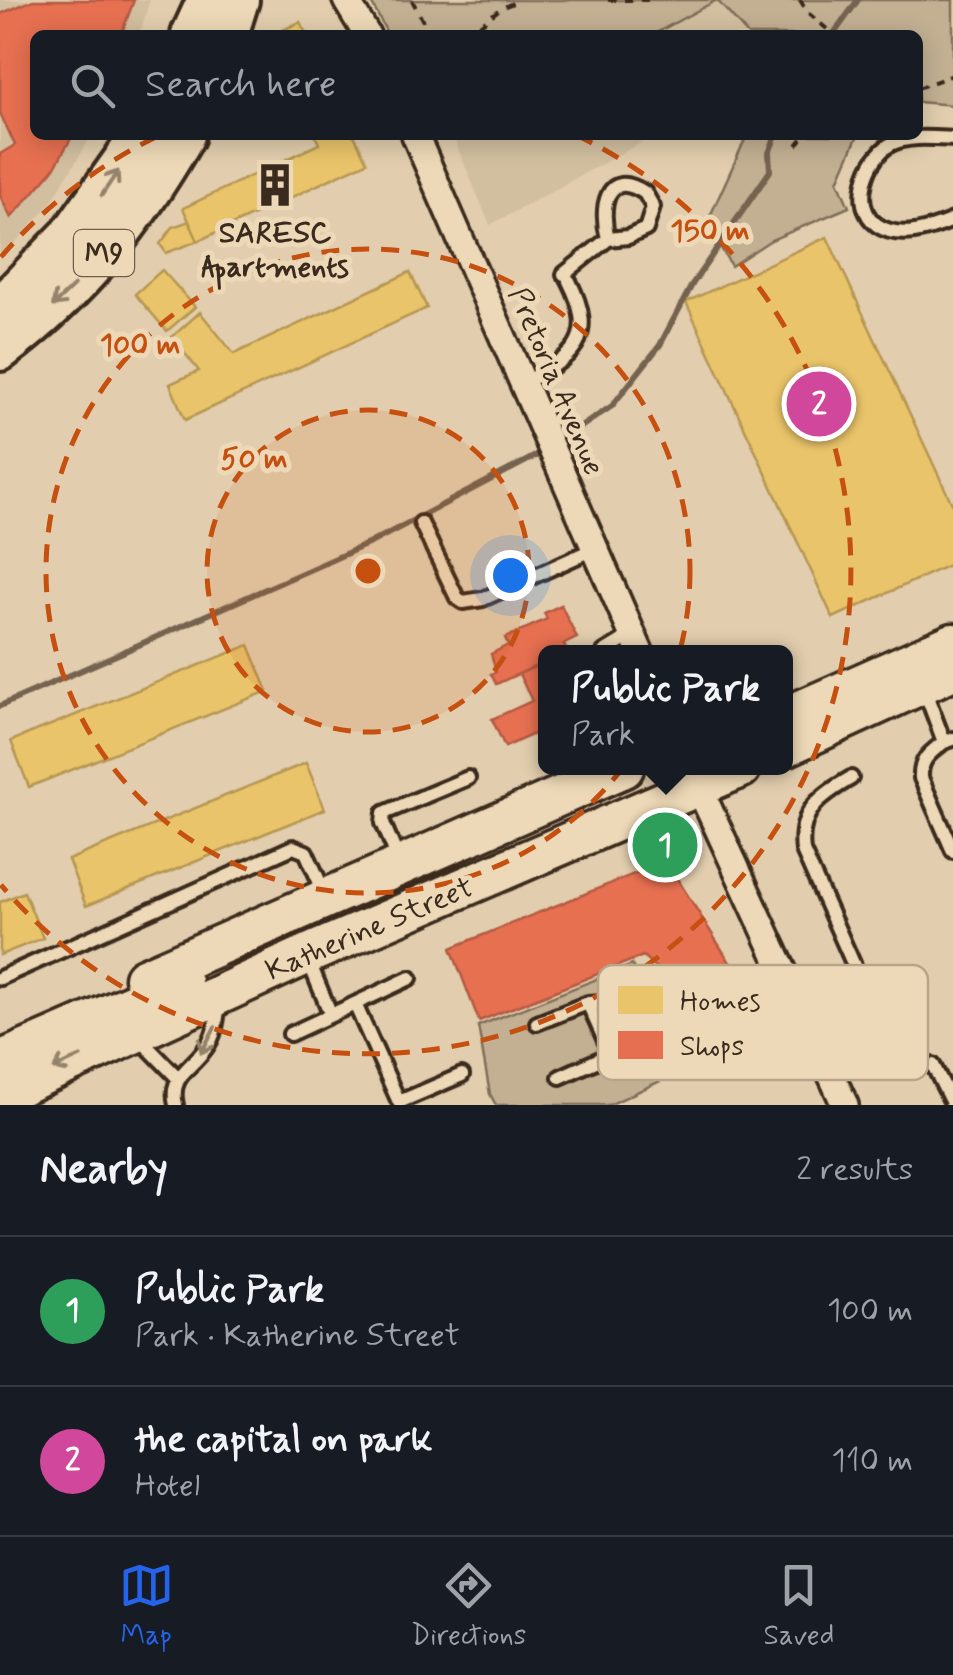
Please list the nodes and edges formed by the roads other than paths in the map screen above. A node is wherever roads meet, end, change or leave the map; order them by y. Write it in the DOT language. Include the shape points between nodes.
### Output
graph roads {
  1 [pos="190,0"];
  2 [pos="346,0"];
  3 [pos="232,10"];
  4 [pos="189,30"];
  5 [pos="198,30"];
  6 [pos="364,30"];
  7 [pos="923,139"];
  8 [pos="953,139"];
  9 [pos="138,140"];
  10 [pos="181,140"];
  11 [pos="417,140"];
  12 [pos="909,140"];
  13 [pos="953,220"];
  14 [pos="608,239"];
  15 [pos="0,308"];
  16 [pos="0,350"];
  17 [pos="523,383"];
  18 [pos="421,523"];
  19 [pos="594,549"];
  20 [pos="953,624"];
  21 [pos="953,643"];
  22 [pos="636,644"];
  23 [pos="938,677"];
  24 [pos="793,694"];
  25 [pos="793,713"];
  26 [pos="948,741"];
  27 [pos="793,743"];
  28 [pos="608,775"];
  29 [pos="662,775"];
  30 [pos="695,777"];
  31 [pos="468,778"];
  32 [pos="851,778"];
  33 [pos="953,851"];
  34 [pos="400,864"];
  35 [pos="326,896"];
  36 [pos="306,955"];
  37 [pos="782,965"];
  38 [pos="855,965"];
  39 [pos="0,978"];
  40 [pos="410,978"];
  41 [pos="220,993"];
  42 [pos="598,1002"];
  43 [pos="588,1003"];
  44 [pos="356,1004"];
  45 [pos="331,1015"];
  46 [pos="537,1023"];
  47 [pos="598,1025"];
  48 [pos="134,1032"];
  49 [pos="290,1034"];
  50 [pos="0,1043"];
  51 [pos="598,1060"];
  52 [pos="0,1061"];
  53 [pos="934,1065"];
  54 [pos="462,1076"];
  55 [pos="177,1077"];
  56 [pos="560,1077"];
  57 [pos="830,1080"];
  58 [pos="0,1095"];
  59 [pos="396,1103"];
  60 [pos="840,1104"];
  61 [pos="176,1105"];
  62 [pos="952,1105"];
  1 -- 4 [label="main road"];
  2 -- 6 [label="street"];
  3 -- 5 [label="main road"];
  7 -- 8 [label="lane"];
  15 -- 9 [label="main road, M9, one-way" via="71,235"];
  10 -- 16 [label="main road, M9, one-way" via="149,196 96,262"];
  11 -- 17 [label="street, Pretoria Avenue"];
  12 -- 13 [label="lane" via="889,145 872,160 868,212 884,228 918,232"];
  14 -- 14 [label="lane" via="606,197 624,186 646,193 653,208 646,229"];
  14 -- 17 [label="lane" via="567,277 581,308 578,340 560,364"];
  17 -- 19 [label="street, Pretoria Avenue"];
  18 -- 19 [label="lane" via="463,602"];
  19 -- 22 [label="street, Pretoria Avenue"];
  20 -- 24 [label="main road"];
  21 -- 25 [label="main road"];
  23 -- 26 [label="lane"];
  23 -- 27 [label="main road"];
  26 -- 33 [label="lane" via="926,756 920,778"];
  28 -- 34 [label="main road, Katherine Street"];
  29 -- 52 [label="main road"];
  30 -- 36 [label="main road, Katherine Street"];
  30 -- 37 [label="street"];
  31 -- 34 [label="lane" via="384,813"];
  32 -- 38 [label="lane" via="811,807 802,840"];
  34 -- 35 [label="main road, Katherine Street"];
  35 -- 39 [label="lane" via="306,852 293,847"];
  35 -- 50 [label="main road, Katherine Street"];
  36 -- 41 [label="main road, Katherine Street"];
  36 -- 45 [label="lane"];
  40 -- 44 [label="lane"];
  41 -- 48 [label="main road, Katherine Street"];
  41 -- 55 [label="lane, one-way" via="215,1031"];
  42 -- 43 [label="lane"];
  43 -- 46 [label="lane"];
  43 -- 47 [label="lane"];
  44 -- 45 [label="lane"];
  44 -- 59 [label="lane"];
  45 -- 49 [label="lane"];
  48 -- 55 [label="lane"];
  48 -- 58 [label="main road, Katherine Street, one-way"];
  51 -- 56 [label="lane"];
  53 -- 62 [label="lane"];
  54 -- 59 [label="lane"];
  55 -- 61 [label="lane"];
  57 -- 60 [label="street"];
}
